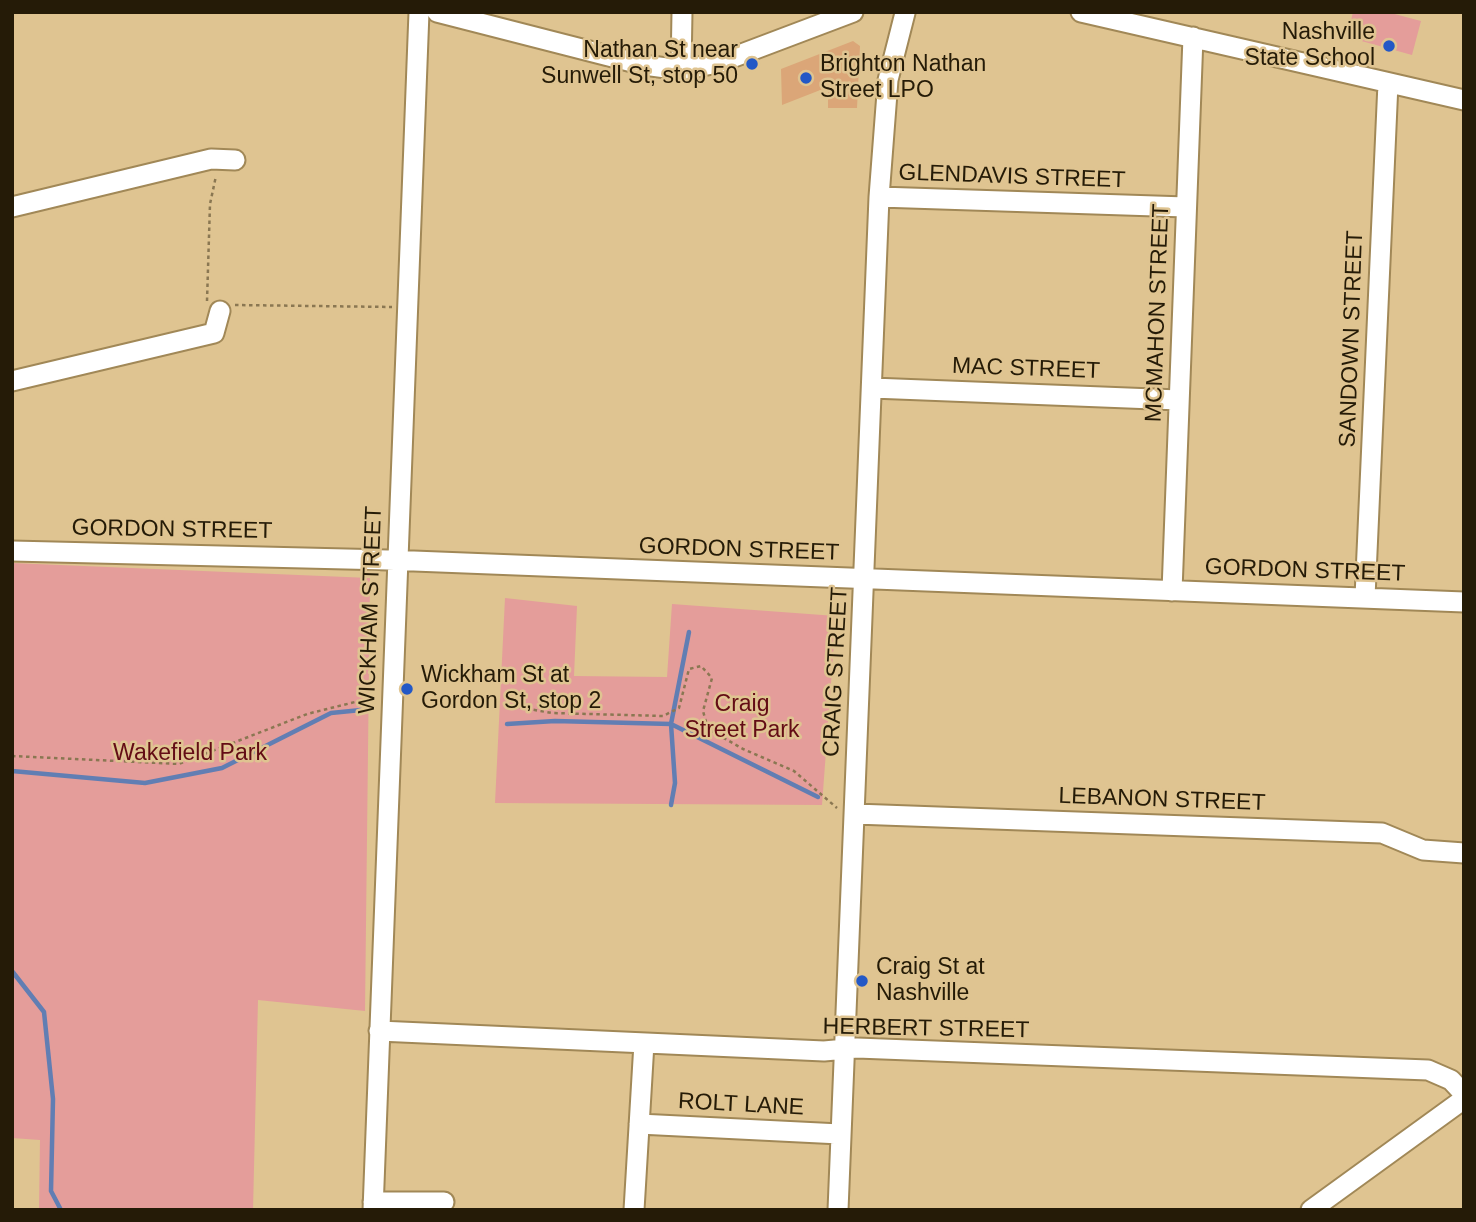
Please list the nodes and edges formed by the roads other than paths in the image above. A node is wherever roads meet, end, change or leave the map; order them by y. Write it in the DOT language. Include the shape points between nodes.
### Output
graph roads {
  1 [pos="419,12"];
  2 [pos="437,12"];
  3 [pos="682,12"];
  4 [pos="853,12"];
  5 [pos="914,12"];
  6 [pos="1081,12"];
  7 [pos="904,13"];
  8 [pos="470,16"];
  9 [pos="1193,37"];
  10 [pos="681,70"];
  11 [pos="1388,83"];
  12 [pos="1464,100"];
  13 [pos="227,160"];
  14 [pos="879,197"];
  15 [pos="12,207"];
  16 [pos="1186,207"];
  17 [pos="220,311"];
  18 [pos="12,381"];
  19 [pos="872,388"];
  20 [pos="1179,400"];
  21 [pos="12,551"];
  22 [pos="397,561"];
  23 [pos="865,579"];
  24 [pos="1172,591"];
  25 [pos="1366,597"];
  26 [pos="1464,602"];
  27 [pos="847,812"];
  28 [pos="1464,853"];
  29 [pos="379,1031"];
  30 [pos="643,1043"];
  31 [pos="845,1049"];
  32 [pos="1464,1097"];
  33 [pos="639,1124"];
  34 [pos="840,1134"];
  35 [pos="444,1202"];
  36 [pos="373,1206"];
  37 [pos="634,1210"];
  38 [pos="838,1210"];
  39 [pos="1311,1210"];
  1 -- 22 [label="street, WICKHAM STREET"];
  2 -- 8 [label="street"];
  3 -- 10 [label="street"];
  4 -- 10 [label="street" via="718,63"];
  5 -- 7 [label="street"];
  6 -- 9 [label="street"];
  7 -- 14 [label="street, CRAIG STREET" via="888,80"];
  8 -- 10 [label="street" via="644,65"];
  9 -- 11 [label="street"];
  9 -- 16 [label="street, MCMAHON STREET"];
  11 -- 12 [label="street"];
  11 -- 25 [label="street, SANDOWN STREET"];
  13 -- 15 [label="street"];
  14 -- 16 [label="street, GLENDAVIS STREET"];
  14 -- 19 [label="street, CRAIG STREET"];
  16 -- 20 [label="street, MCMAHON STREET"];
  17 -- 18 [label="street" via="214,333"];
  19 -- 20 [label="street, MAC STREET"];
  19 -- 23 [label="street, CRAIG STREET"];
  20 -- 24 [label="street, MCMAHON STREET"];
  21 -- 22 [label="street, GORDON STREET"];
  22 -- 23 [label="street, GORDON STREET"];
  22 -- 29 [label="street, WICKHAM STREET"];
  23 -- 24 [label="street, GORDON STREET"];
  23 -- 27 [label="street, CRAIG STREET"];
  24 -- 25 [label="street, GORDON STREET"];
  25 -- 26 [label="street, GORDON STREET"];
  27 -- 28 [label="street, LEBANON STREET" via="1382,833 1423,850"];
  27 -- 31 [label="street, CRAIG STREET"];
  29 -- 30 [label="street, HERBERT STREET"];
  29 -- 36 [label="street, WICKHAM STREET"];
  30 -- 31 [label="street, HERBERT STREET"];
  30 -- 33 [label="street"];
  31 -- 32 [label="street, HERBERT STREET" via="1428,1070 1451,1080"];
  31 -- 34 [label="street, CRAIG STREET"];
  32 -- 39 [label="street"];
  33 -- 34 [label="street, ROLT LANE"];
  33 -- 37 [label="street"];
  34 -- 38 [label="street, CRAIG STREET"];
  35 -- 36 [label="street"];
}
